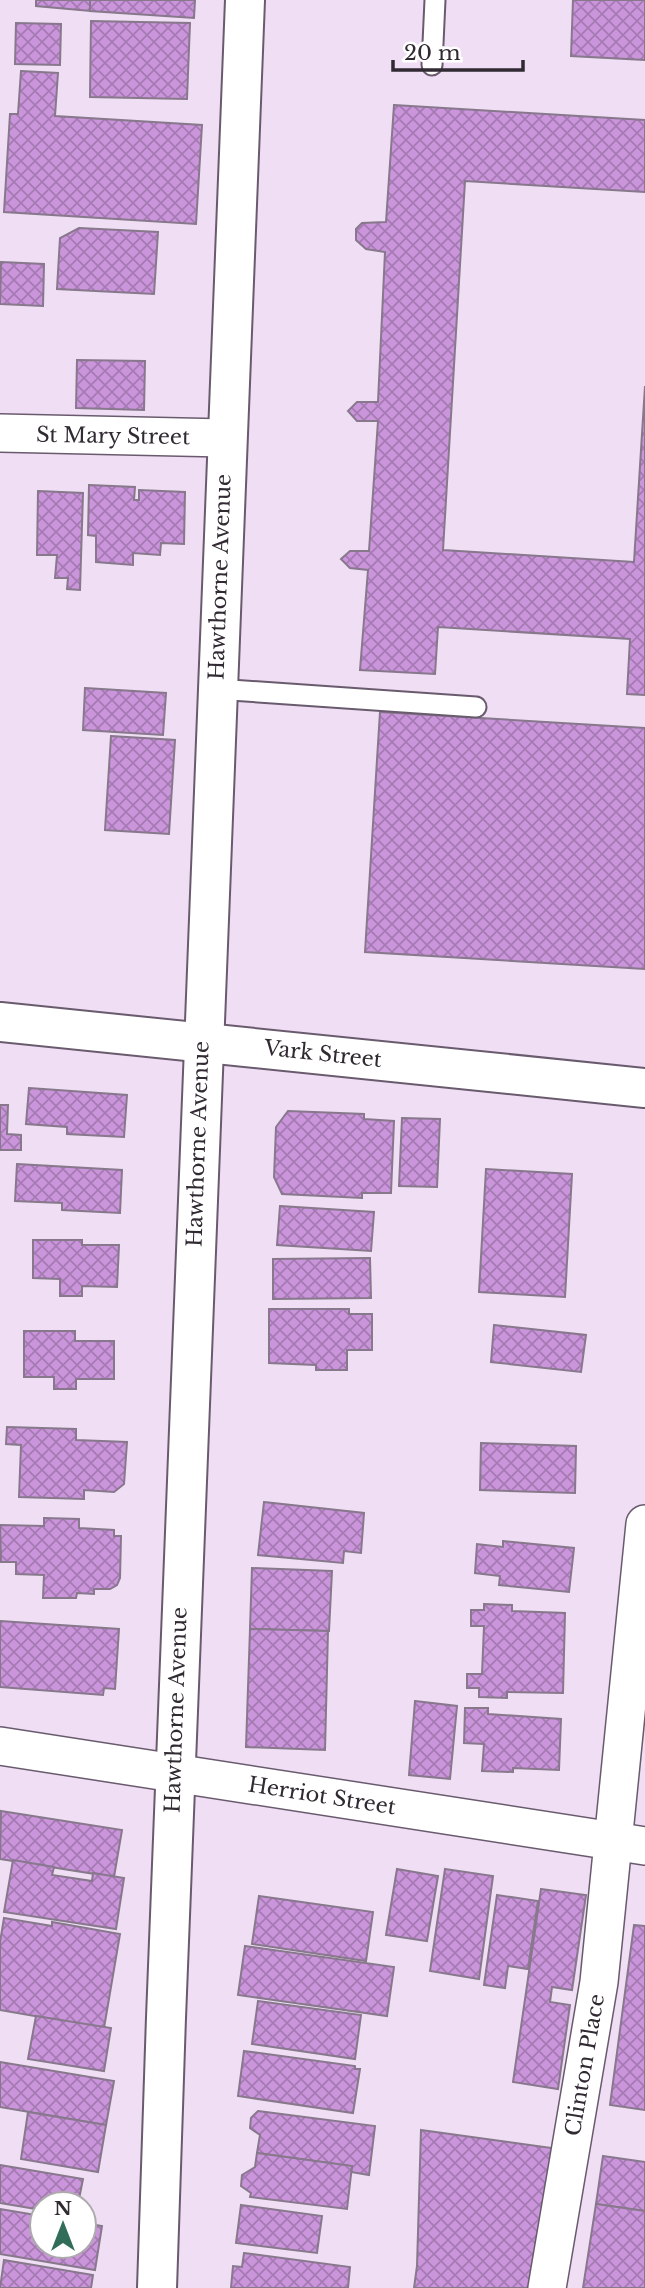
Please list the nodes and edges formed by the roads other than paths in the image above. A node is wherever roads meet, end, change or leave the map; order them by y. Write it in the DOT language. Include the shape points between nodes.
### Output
graph roads {
  1 [pos="245,0"];
  2 [pos="435,0"];
  3 [pos="432,65"];
  4 [pos="0,433"];
  5 [pos="225,438"];
  6 [pos="216,688"];
  7 [pos="476,706"];
  8 [pos="0,1023"];
  9 [pos="202,1041"];
  10 [pos="645,1088"];
  11 [pos="645,1524"];
  12 [pos="0,1746"];
  13 [pos="174,1773"];
  14 [pos="629,1843"];
  15 [pos="157,2288"];
  16 [pos="547,2288"];
  1 -- 5 [label="street, Hawthorne Avenue"];
  2 -- 3 [label="lane"];
  4 -- 5 [label="street, St Mary Street"];
  5 -- 6 [label="street, Hawthorne Avenue"];
  6 -- 7 [label="lane"];
  6 -- 9 [label="street, Hawthorne Avenue"];
  8 -- 9 [label="street, Vark Street"];
  9 -- 10 [label="street, Vark Street"];
  9 -- 13 [label="street, Hawthorne Avenue"];
  11 -- 14 [label="street, Clinton Place"];
  12 -- 13 [label="street, Herriot Street"];
  13 -- 14 [label="street, Herriot Street"];
  13 -- 15 [label="street, Hawthorne Avenue"];
  14 -- 16 [label="street, Clinton Place" via="599,1982"];
}
